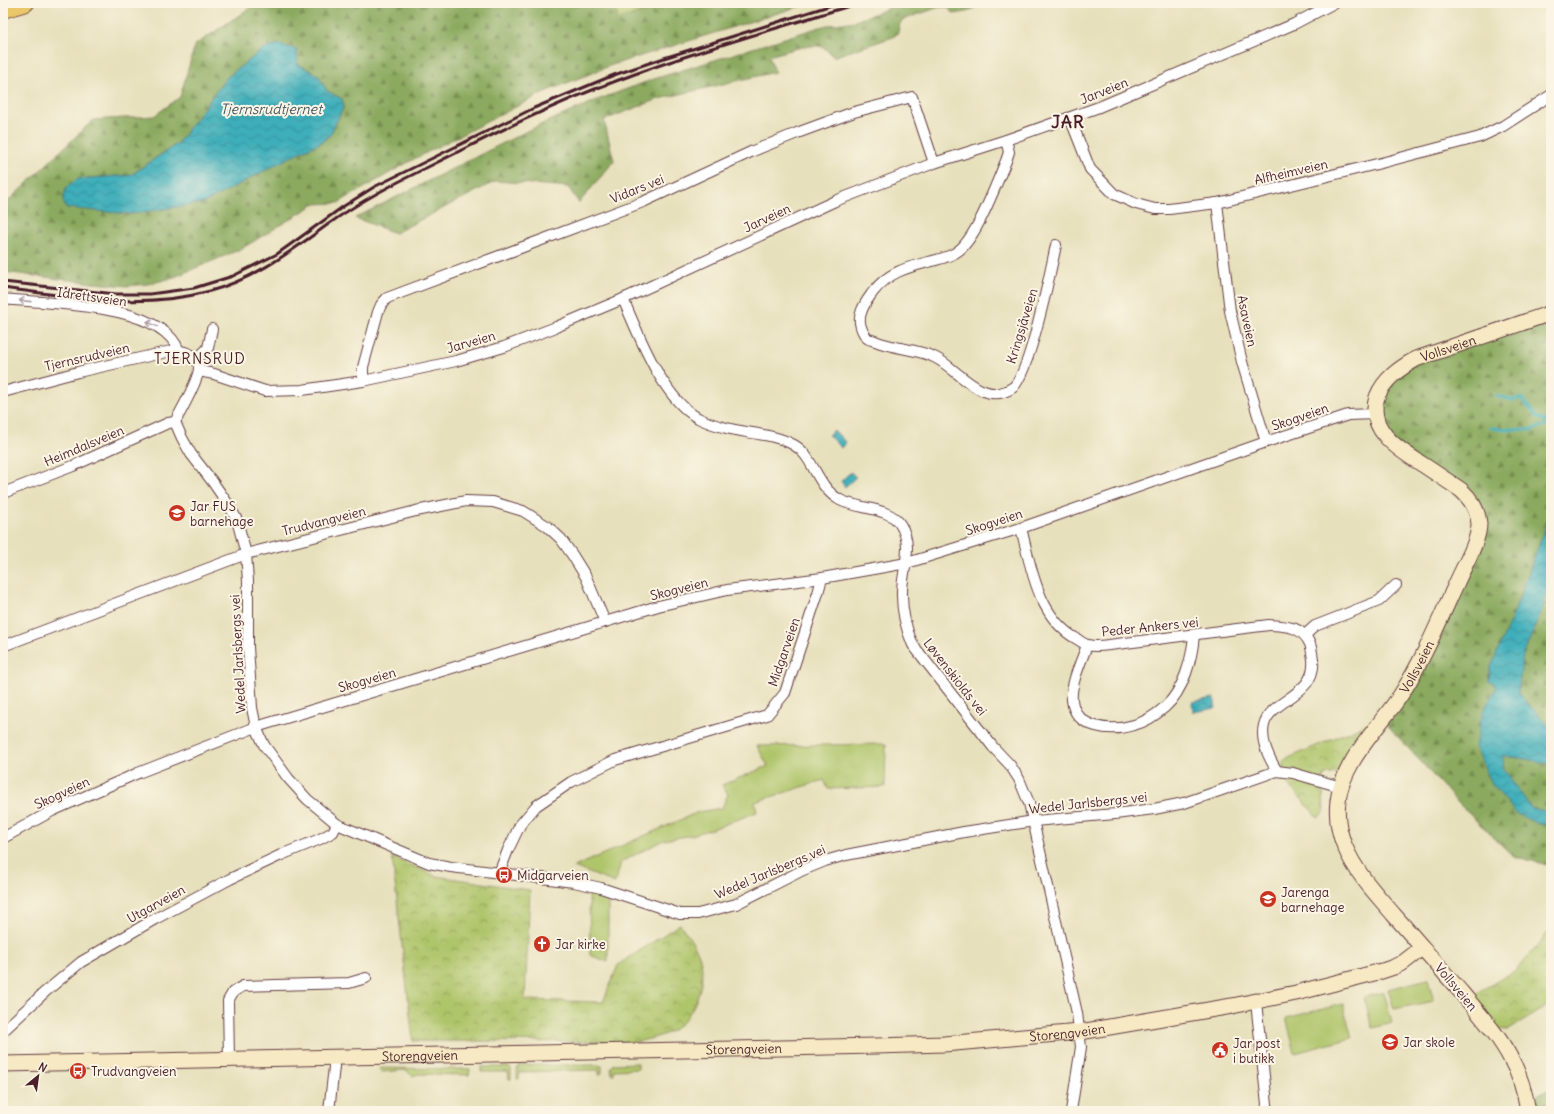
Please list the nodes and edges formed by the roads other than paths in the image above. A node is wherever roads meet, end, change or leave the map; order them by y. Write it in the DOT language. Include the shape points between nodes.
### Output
graph roads {
  1 [pos="26,3"];
  2 [pos="1334,3"];
  3 [pos="3,10"];
  4 [pos="1551,95"];
  5 [pos="1070,118"];
  6 [pos="1006,140"];
  7 [pos="934,163"];
  8 [pos="1217,203"];
  9 [pos="1056,245"];
  10 [pos="3,299"];
  11 [pos="623,299"];
  12 [pos="1551,313"];
  13 [pos="212,329"];
  14 [pos="178,351"];
  15 [pos="197,359"];
  16 [pos="199,371"];
  17 [pos="363,381"];
  18 [pos="3,392"];
  19 [pos="1375,414"];
  20 [pos="175,422"];
  21 [pos="1266,442"];
  22 [pos="3,493"];
  23 [pos="1021,528"];
  24 [pos="246,554"];
  25 [pos="907,563"];
  26 [pos="822,578"];
  27 [pos="1396,585"];
  28 [pos="605,622"];
  29 [pos="1194,635"];
  30 [pos="1306,635"];
  31 [pos="1087,645"];
  32 [pos="3,646"];
  33 [pos="256,727"];
  34 [pos="1277,771"];
  35 [pos="1341,787"];
  36 [pos="1034,821"];
  37 [pos="337,824"];
  38 [pos="3,838"];
  39 [pos="499,873"];
  40 [pos="1422,948"];
  41 [pos="366,978"];
  42 [pos="1256,1002"];
  43 [pos="3,1031"];
  44 [pos="1080,1032"];
  45 [pos="333,1057"];
  46 [pos="229,1059"];
  47 [pos="3,1064"];
  48 [pos="329,1111"];
  49 [pos="1071,1111"];
  50 [pos="1266,1111"];
  51 [pos="1528,1111"];
  1 -- 3 [label="main road"];
  2 -- 5 [label="street, Jarveien" via="1294,24"];
  4 -- 8 [label="street, Alfheimveien" via="1504,126 1480,137"];
  5 -- 6 [label="street, Jarveien"];
  5 -- 8 [label="street, Alfheimveien" via="1090,168 1114,194 1155,209 1169,210"];
  6 -- 7 [label="street, Jarveien"];
  6 -- 9 [label="street, Kringsjåveien" via="1009,152 1006,161 967,243 958,252 947,257 904,268 892,274 879,285 863,306 859,318 861,326 867,338 924,353 936,358 975,388 985,392 1002,392 1013,387 1022,372 1039,320"];
  7 -- 11 [label="street, Jarveien" via="835,201"];
  7 -- 17 [label="street, Vidars vei" via="912,97 854,112 797,133 643,202 383,301 363,366"];
  8 -- 21 [label="street, Asaveien" via="1230,311"];
  14 -- 10 [label="street, Idrettsveien, one-way" via="175,341 159,327 117,311"];
  11 -- 17 [label="street, Jarveien" via="504,346 456,361"];
  11 -- 25 [label="street, Løvenskiolds vei" via="656,369 684,408 697,418 713,424 783,440 795,446 804,454 828,493 840,500 891,516 899,523 907,543"];
  12 -- 19 [label="main road, Vollsveien" via="1425,355 1412,362 1386,381 1377,398"];
  13 -- 15 [label="street" via="208,348"];
  14 -- 15 [label="street" via="187,352"];
  14 -- 18 [label="street, Tjernsrudveien" via="78,372"];
  15 -- 16 [label="street"];
  16 -- 17 [label="street, Jarveien" via="275,392"];
  16 -- 20 [label="street"];
  19 -- 21 [label="street, Skogveien" via="1348,415"];
  19 -- 35 [label="main road, Vollsveien" via="1382,433 1397,447 1469,497 1479,526 1472,549 1418,665 1402,693 1350,764"];
  20 -- 22 [label="street, Heimdalsveien"];
  20 -- 24 [label="street, Wedel Jarlsbergs vei" via="191,454 238,520"];
  21 -- 23 [label="street, Skogveien"];
  23 -- 25 [label="street, Skogveien"];
  23 -- 31 [label="street, Peder Ankers vei" via="1035,580 1051,616 1062,628"];
  24 -- 28 [label="street, Trudvangveien" via="418,510 466,501 493,502 523,511 561,538 586,577"];
  24 -- 32 [label="street, Trudvangveien"];
  24 -- 33 [label="street, Wedel Jarlsbergs vei" via="248,647"];
  25 -- 26 [label="street, Skogveien"];
  25 -- 36 [label="street, Løvenskiolds vei" via="902,595 903,613 913,645 1010,765 1024,790"];
  26 -- 28 [label="street, Skogveien" via="727,590 658,606"];
  26 -- 39 [label="street, Midgarveien" via="786,693 767,715 615,760 571,782 536,806 520,825"];
  27 -- 30 [label="street" via="1379,601 1315,626"];
  28 -- 33 [label="street, Skogveien"];
  29 -- 30 [label="street, Peder Ankers vei" via="1269,625 1286,626"];
  29 -- 31 [label="street, Peder Ankers vei" via="1109,646"];
  29 -- 31 [label="street" via="1193,651 1185,674 1166,707 1133,726 1113,729 1098,728 1086,722 1073,707 1073,686"];
  30 -- 34 [label="street" via="1311,647 1311,675 1306,685 1270,714 1264,723 1264,741"];
  33 -- 37 [label="street, Wedel Jarlsbergs vei" via="264,745 288,778 307,799"];
  33 -- 38 [label="street, Skogveien" via="138,773 52,811"];
  34 -- 35 [label="street, Wedel Jarlsbergs vei"];
  34 -- 36 [label="street, Wedel Jarlsbergs vei" via="1190,801 1154,809"];
  35 -- 40 [label="main road, Vollsveien" via="1338,822 1350,857 1368,883"];
  36 -- 39 [label="street, Wedel Jarlsbergs vei" via="838,858 803,870 736,904 698,914 680,914 601,888 574,882"];
  36 -- 44 [label="street, Løvenskiolds vei"];
  37 -- 39 [label="street, Wedel Jarlsbergs vei" via="429,863"];
  37 -- 43 [label="street, Utgarveien" via="333,832 230,879 81,962"];
  40 -- 42 [label="main road, Storengveien" via="1394,967"];
  40 -- 51 [label="main road, Vollsveien" via="1500,1041 1519,1075"];
  41 -- 46 [label="street" via="349,983 243,986 233,992 228,1001"];
  42 -- 44 [label="main road, Storengveien"];
  42 -- 50 [label="street"];
  44 -- 45 [label="main road, Storengveien" via="944,1044"];
  44 -- 49 [label="street, Løvenskiolds vei" via="1080,1057"];
  45 -- 46 [label="main road, Storengveien"];
  45 -- 48 [label="street"];
  46 -- 47 [label="main road, Storengveien"];
}
